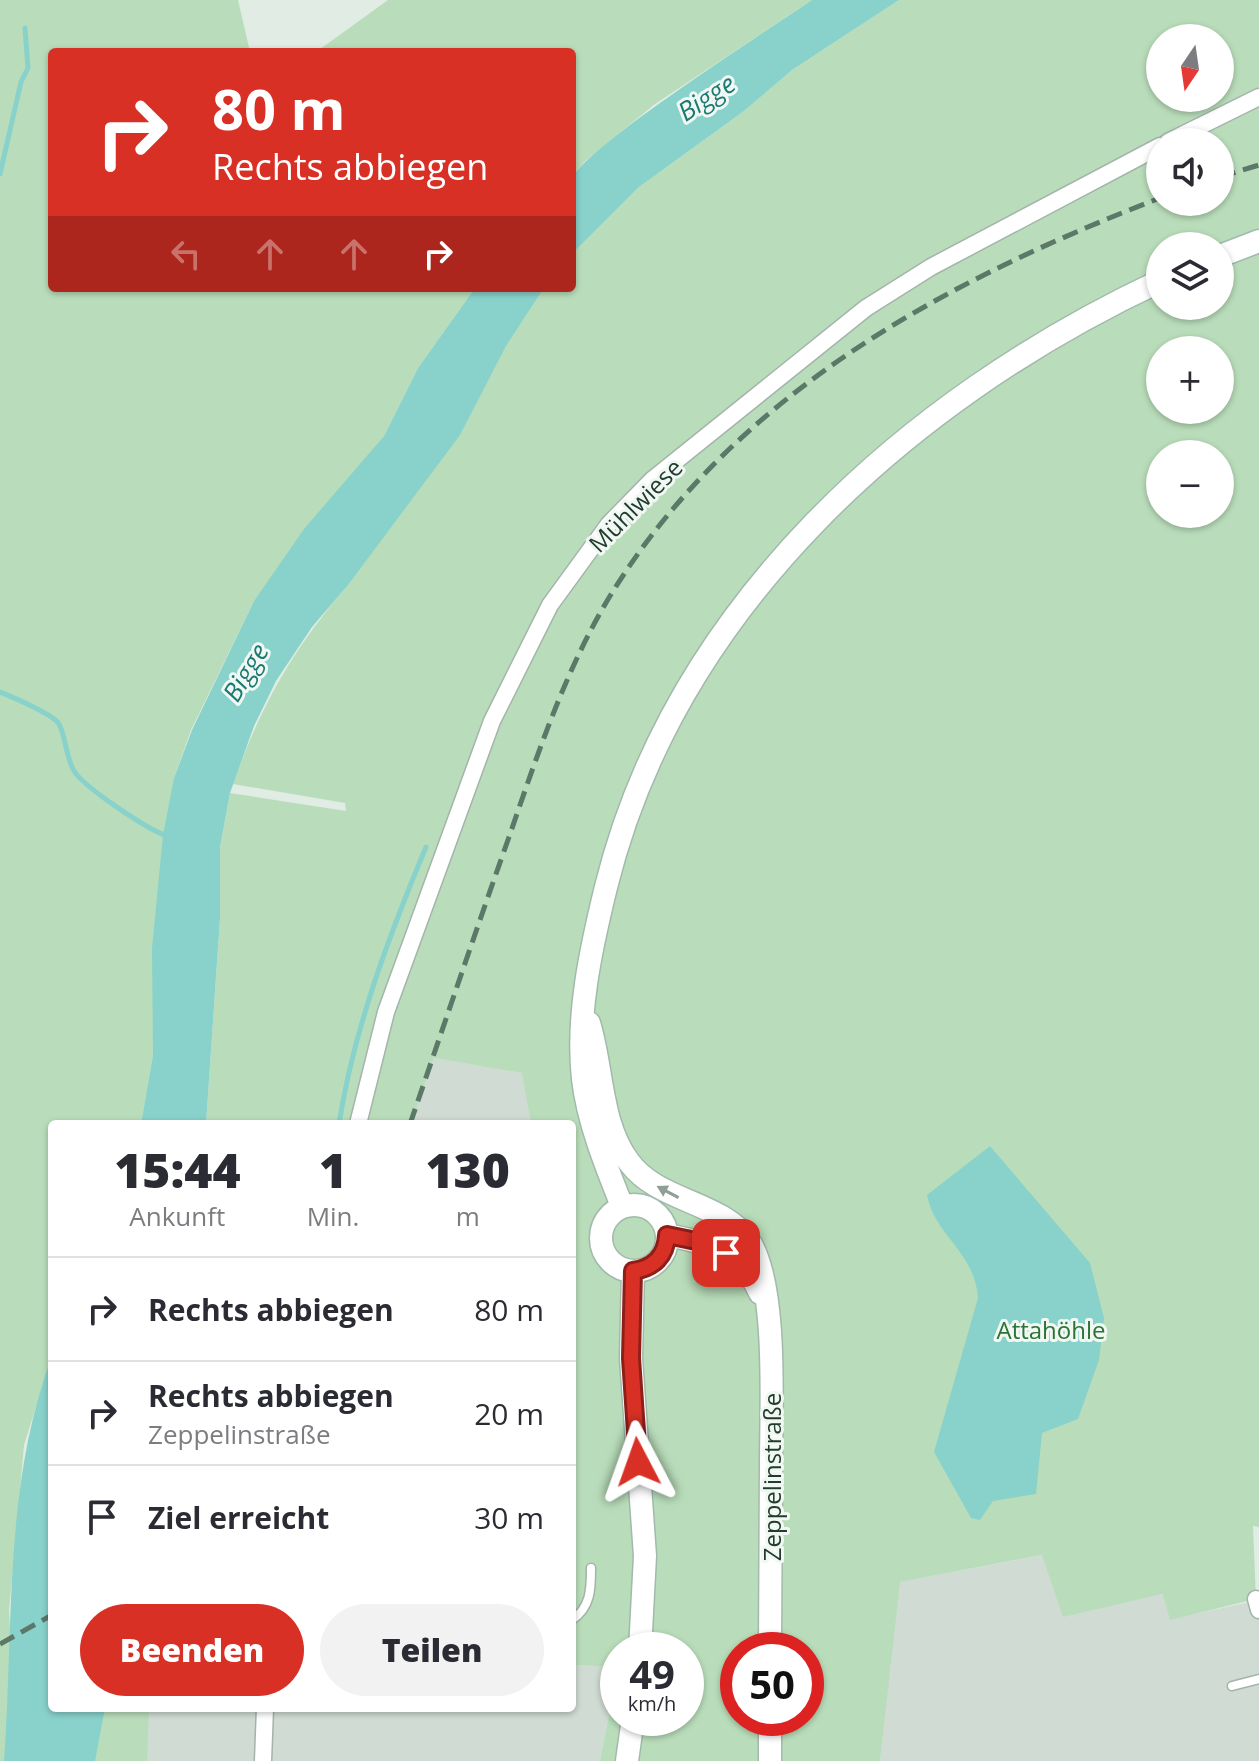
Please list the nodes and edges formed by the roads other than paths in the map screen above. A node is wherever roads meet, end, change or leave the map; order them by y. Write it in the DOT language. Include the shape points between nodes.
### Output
graph roads {
  1 [pos="1259,97"];
  2 [pos="1196,128"];
  3 [pos="1146,153"];
  4 [pos="1259,241"];
  5 [pos="1234,251"];
  6 [pos="1146,289"];
  7 [pos="585,1008"];
  8 [pos="359,1120"];
  9 [pos="622,1206"];
  10 [pos="667,1235"];
  11 [pos="633,1271"];
  12 [pos="765,1305"];
  13 [pos="591,1568"];
  14 [pos="576,1617"];
  15 [pos="641,1632"];
  16 [pos="770,1632"];
  17 [pos="1259,1679"];
  18 [pos="1232,1686"];
  19 [pos="265,1712"];
  20 [pos="630,1736"];
  21 [pos="770,1736"];
  22 [pos="263,1761"];
  23 [pos="627,1761"];
  24 [pos="770,1761"];
  1 -- 2 [label="street"];
  3 -- 8 [label="street, Mühlwiese" via="931,267 866,308 652,480 609,524 550,605 492,721 386,1012"];
  4 -- 5 [label="main road"];
  6 -- 7 [label="main road" via="1029,353 905,442 828,509 747,599 679,701 633,797 604,898"];
  7 -- 9 [label="main road" via="583,1079 591,1119"];
  12 -- 7 [label="main road, Zeppelinstraße, one-way" via="761,1272 748,1240 723,1220 656,1186 628,1162 604,1099 600,1058"];
  9 -- 10 [label="main road" via="652,1209"];
  9 -- 11 [label="main road" via="606,1218 601,1247 610,1261"];
  10 -- 11 [label="main road" via="663,1255 652,1266"];
  10 -- 12 [label="main road, Zeppelinstraße" via="726,1253 756,1283"];
  11 -- 15 [label="main road" via="631,1358 645,1556"];
  12 -- 16 [label="main road, Zeppelinstraße" via="771,1344"];
  13 -- 14 [label="lane" via="591,1590 585,1609"];
  17 -- 18 [label="lane"];
  19 -- 22 [label="street"];
  20 -- 23 [label="main road"];
  21 -- 24 [label="main road"];
}
